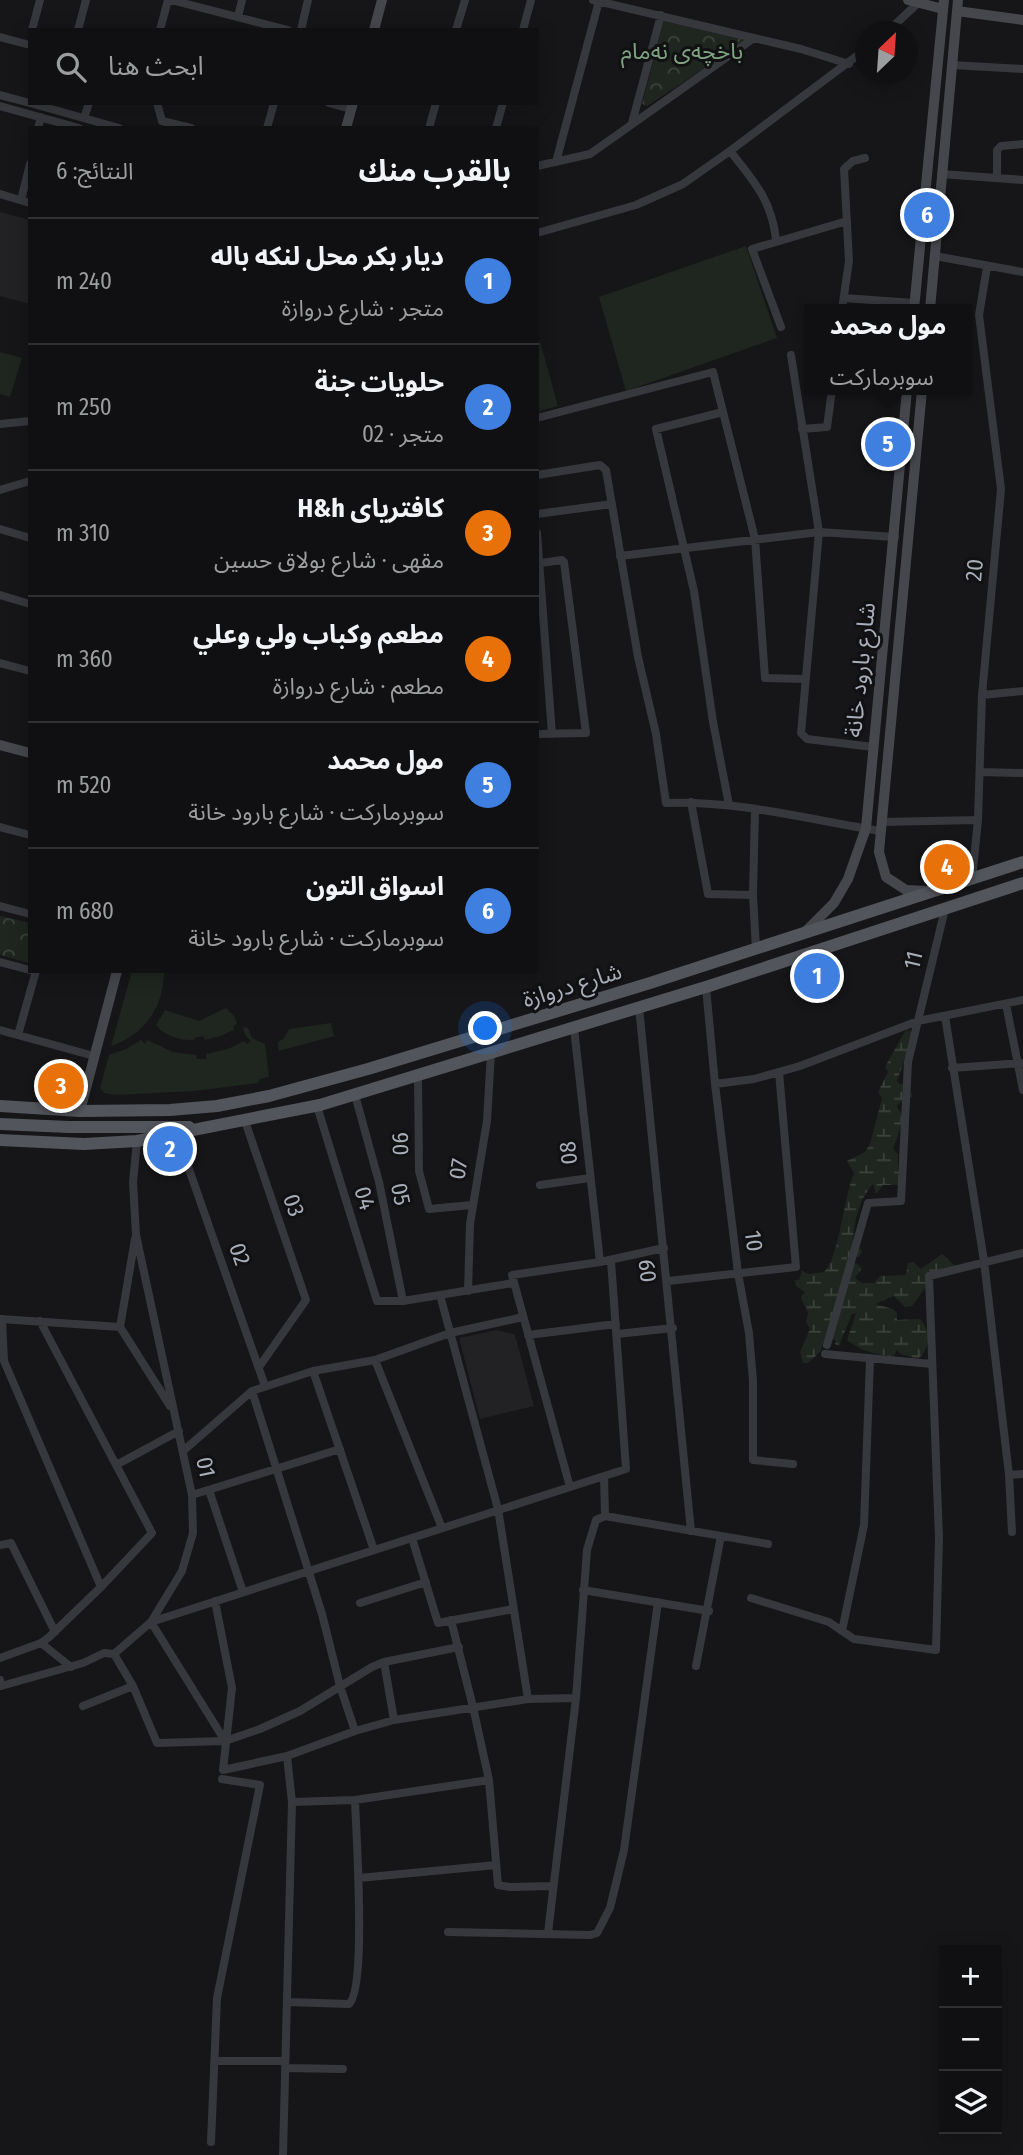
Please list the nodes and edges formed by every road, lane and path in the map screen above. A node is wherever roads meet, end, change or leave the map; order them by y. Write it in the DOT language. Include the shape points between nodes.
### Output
graph roads {
  1 [pos="40,0"];
  2 [pos="86,0"];
  3 [pos="172,0"];
  4 [pos="242,0"];
  5 [pos="308,0"];
  6 [pos="382,0"];
  7 [pos="465,0"];
  8 [pos="531,0"];
  9 [pos="634,0"];
  10 [pos="596,1"];
  11 [pos="913,1"];
  12 [pos="943,4"];
  13 [pos="958,6"];
  14 [pos="631,10"];
  15 [pos="661,15"];
  16 [pos="238,16"];
  17 [pos="1023,20"];
  18 [pos="896,21"];
  19 [pos="33,28"];
  20 [pos="79,28"];
  21 [pos="161,28"];
  22 [pos="281,28"];
  23 [pos="301,28"];
  24 [pos="375,28"];
  25 [pos="457,28"];
  26 [pos="524,28"];
  27 [pos="0,37"];
  28 [pos="754,38"];
  29 [pos="28,42"];
  30 [pos="855,59"];
  31 [pos="849,64"];
  32 [pos="952,65"];
  33 [pos="1023,69"];
  34 [pos="0,95"];
  35 [pos="28,102"];
  36 [pos="37,105"];
  37 [pos="88,105"];
  38 [pos="157,105"];
  39 [pos="273,105"];
  40 [pos="435,105"];
  41 [pos="502,105"];
  42 [pos="0,106"];
  43 [pos="352,106"];
  44 [pos="41,117"];
  45 [pos="84,118"];
  46 [pos="632,123"];
  47 [pos="160,124"];
  48 [pos="39,126"];
  49 [pos="72,126"];
  50 [pos="112,126"];
  51 [pos="268,126"];
  52 [pos="347,126"];
  53 [pos="430,126"];
  54 [pos="497,126"];
  55 [pos="1023,144"];
  56 [pos="730,151"];
  57 [pos="864,158"];
  58 [pos="556,162"];
  59 [pos="539,166"];
  60 [pos="941,174"];
  61 [pos="998,178"];
  62 [pos="28,179"];
  63 [pos="1023,180"];
  64 [pos="0,194"];
  65 [pos="25,201"];
  66 [pos="923,214"];
  67 [pos="938,215"];
  68 [pos="847,221"];
  69 [pos="539,232"];
  70 [pos="776,240"];
  71 [pos="935,256"];
  72 [pos="987,267"];
  73 [pos="1023,272"];
  74 [pos="844,298"];
  75 [pos="843,304"];
  76 [pos="896,304"];
  77 [pos="914,304"];
  78 [pos="930,304"];
  79 [pos="781,327"];
  80 [pos="791,355"];
  81 [pos="831,395"];
  82 [pos="907,395"];
  83 [pos="922,395"];
  84 [pos="723,412"];
  85 [pos="539,417"];
  86 [pos="28,421"];
  87 [pos="0,424"];
  88 [pos="802,429"];
  89 [pos="539,475"];
  90 [pos="28,482"];
  91 [pos="0,490"];
  92 [pos="612,504"];
  93 [pos="539,514"];
  94 [pos="0,529"];
  95 [pos="820,532"];
  96 [pos="28,537"];
  97 [pos="895,537"];
  98 [pos="755,539"];
  99 [pos="539,548"];
  100 [pos="685,548"];
  101 [pos="620,556"];
  102 [pos="541,563"];
  103 [pos="0,595"];
  104 [pos="28,603"];
  105 [pos="0,663"];
  106 [pos="28,670"];
  107 [pos="805,678"];
  108 [pos="1023,691"];
  109 [pos="982,695"];
  110 [pos="539,734"];
  111 [pos="552,734"];
  112 [pos="0,745"];
  113 [pos="873,747"];
  114 [pos="28,752"];
  115 [pos="980,772"];
  116 [pos="1023,773"];
  117 [pos="691,802"];
  118 [pos="729,806"];
  119 [pos="755,810"];
  120 [pos="978,820"];
  121 [pos="882,826"];
  122 [pos="0,827"];
  123 [pos="866,828"];
  124 [pos="28,834"];
  125 [pos="1023,862"];
  126 [pos="972,879"];
  127 [pos="1023,883"];
  128 [pos="937,891"];
  129 [pos="753,895"];
  130 [pos="0,906"];
  131 [pos="945,909"];
  132 [pos="28,913"];
  133 [pos="802,935"];
  134 [pos="756,949"];
  135 [pos="0,962"];
  136 [pos="28,969"];
  137 [pos="34,973"];
  138 [pos="116,973"];
  139 [pos="649,983"];
  140 [pos="706,987"];
  141 [pos="1023,1000"];
  142 [pos="656,1002"];
  143 [pos="1006,1004"];
  144 [pos="639,1007"];
  145 [pos="945,1016"];
  146 [pos="918,1021"];
  147 [pos="573,1028"];
  148 [pos="0,1030"];
  149 [pos="18,1035"];
  150 [pos="491,1054"];
  151 [pos="94,1056"];
  152 [pos="1021,1063"];
  153 [pos="952,1068"];
  154 [pos="779,1072"];
  155 [pos="418,1076"];
  156 [pos="715,1084"];
  157 [pos="1023,1090"];
  158 [pos="355,1095"];
  159 [pos="0,1106"];
  160 [pos="317,1106"];
  161 [pos="80,1111"];
  162 [pos="245,1121"];
  163 [pos="0,1124"];
  164 [pos="211,1127"];
  165 [pos="177,1135"];
  166 [pos="0,1140"];
  167 [pos="137,1141"];
  168 [pos="590,1178"];
  169 [pos="540,1185"];
  170 [pos="472,1205"];
  171 [pos="136,1235"];
  172 [pos="664,1248"];
  173 [pos="1023,1252"];
  174 [pos="611,1261"];
  175 [pos="985,1261"];
  176 [pos="600,1262"];
  177 [pos="738,1273"];
  178 [pos="668,1281"];
  179 [pos="513,1283"];
  180 [pos="468,1291"];
  181 [pos="440,1295"];
  182 [pos="403,1301"];
  183 [pos="523,1317"];
  184 [pos="1,1319"];
  185 [pos="40,1321"];
  186 [pos="616,1324"];
  187 [pos="120,1327"];
  188 [pos="673,1328"];
  189 [pos="450,1333"];
  190 [pos="617,1334"];
  191 [pos="528,1335"];
  192 [pos="870,1359"];
  193 [pos="376,1360"];
  194 [pos="932,1364"];
  195 [pos="259,1367"];
  196 [pos="313,1371"];
  197 [pos="265,1387"];
  198 [pos="252,1391"];
  199 [pos="174,1412"];
  200 [pos="179,1431"];
  201 [pos="340,1449"];
  202 [pos="183,1451"];
  203 [pos="118,1464"];
  204 [pos="793,1464"];
  205 [pos="275,1469"];
  206 [pos="1023,1474"];
  207 [pos="1009,1475"];
  208 [pos="604,1476"];
  209 [pos="570,1487"];
  210 [pos="209,1490"];
  211 [pos="192,1495"];
  212 [pos="498,1509"];
  213 [pos="604,1516"];
  214 [pos="442,1528"];
  215 [pos="691,1531"];
  216 [pos="1012,1532"];
  217 [pos="722,1536"];
  218 [pos="412,1538"];
  219 [pos="768,1544"];
  220 [pos="0,1545"];
  221 [pos="374,1550"];
  222 [pos="309,1571"];
  223 [pos="426,1582"];
  224 [pos="101,1587"];
  225 [pos="583,1590"];
  226 [pos="243,1592"];
  227 [pos="751,1598"];
  228 [pos="215,1601"];
  229 [pos="658,1602"];
  230 [pos="360,1603"];
  231 [pos="513,1609"];
  232 [pos="709,1611"];
  233 [pos="451,1620"];
  234 [pos="151,1622"];
  235 [pos="842,1631"];
  236 [pos="55,1632"];
  237 [pos="41,1643"];
  238 [pos="459,1647"];
  239 [pos="114,1654"];
  240 [pos="0,1658"];
  241 [pos="384,1662"];
  242 [pos="696,1666"];
  243 [pos="71,1667"];
  244 [pos="0,1679"];
  245 [pos="133,1686"];
  246 [pos="340,1686"];
  247 [pos="576,1698"];
  248 [pos="528,1699"];
  249 [pos="83,1706"];
  250 [pos="473,1707"];
  251 [pos="394,1720"];
  252 [pos="355,1731"];
  253 [pos="225,1741"];
  254 [pos="288,1756"];
  255 [pos="246,1765"];
  256 [pos="222,1779"];
  257 [pos="489,1780"];
  258 [pos="243,1782"];
  259 [pos="355,1800"];
  260 [pos="292,1802"];
  261 [pos="496,1865"];
  262 [pos="359,1878"];
  263 [pos="554,1886"];
  264 [pos="448,1932"];
  265 [pos="548,1933"];
  266 [pos="287,2002"];
  267 [pos="215,2061"];
  268 [pos="285,2065"];
  269 [pos="344,2069"];
  270 [pos="211,2142"];
  271 [pos="283,2155"];
  1 -- 19 [label="street"];
  2 -- 20 [label="street"];
  3 -- 16 [label="street"];
  3 -- 21 [label="street"];
  4 -- 16 [label="street"];
  5 -- 23 [label="street"];
  6 -- 24 [label="main road"];
  7 -- 25 [label="street"];
  8 -- 26 [label="street"];
  9 -- 14 [label="street"];
  10 -- 14 [label="street"];
  10 -- 58 [label="street"];
  11 -- 12 [label="main road"];
  11 -- 18 [label="street"];
  12 -- 66 [label="main road"];
  13 -- 17 [label="main road"];
  13 -- 32 [label="main road"];
  14 -- 15 [label="street"];
  15 -- 28 [label="street"];
  15 -- 46 [label="street"];
  16 -- 22 [label="street"];
  27 -- 29 [label="street"];
  28 -- 31 [label="street"];
  28 -- 46 [label="street"];
  30 -- 31 [label="street"];
  31 -- 56 [label="street"];
  32 -- 33 [label="street"];
  32 -- 60 [label="main road"];
  34 -- 35 [label="street"];
  36 -- 45 [label="street"];
  37 -- 45 [label="street"];
  38 -- 47 [label="street"];
  39 -- 51 [label="street"];
  40 -- 53 [label="street"];
  41 -- 54 [label="street"];
  42 -- 44 [label="street"];
  43 -- 52 [label="main road"];
  44 -- 48 [label="street"];
  44 -- 49 [label="street"];
  45 -- 50 [label="street"];
  46 -- 58 [label="street" via="590,154"];
  55 -- 61 [label="street" via="997,150"];
  56 -- 69 [label="street" via="659,197"];
  56 -- 70 [label="street" via="766,200"];
  57 -- 68 [label="street" via="844,169"];
  58 -- 59 [label="street"];
  60 -- 61 [label="street"];
  60 -- 67 [label="main road"];
  61 -- 63 [label="street"];
  62 -- 65 [label="street"];
  64 -- 65 [label="street"];
  66 -- 67 [label="main road"];
  66 -- 77 [label="main road"];
  67 -- 71 [label="main road"];
  68 -- 70 [label="street"];
  68 -- 74 [label="street" via="849,261"];
  70 -- 79 [label="street" via="752,249"];
  71 -- 72 [label="street"];
  71 -- 78 [label="main road"];
  72 -- 73 [label="street"];
  72 -- 109 [label="street, 20" via="979,315 1001,489"];
  74 -- 75 [label="street"];
  74 -- 76 [label="street"];
  80 -- 88 [label="street"];
  81 -- 88 [label="street" via="827,427"];
  82 -- 97 [label="main road, شارع بارود خانة"];
  83 -- 121 [label="main road, شارع بارود خانة"];
  84 -- 85 [label="street" via="713,372"];
  84 -- 98 [label="street"];
  84 -- 100 [label="street" via="656,429"];
  86 -- 87 [label="street"];
  88 -- 95 [label="street"];
  89 -- 92 [label="street" via="604,466"];
  90 -- 91 [label="street"];
  92 -- 93 [label="street"];
  92 -- 101 [label="street"];
  94 -- 96 [label="street"];
  95 -- 97 [label="street"];
  95 -- 98 [label="street"];
  95 -- 107 [label="street"];
  97 -- 113 [label="main road, شارع بارود خانة"];
  98 -- 100 [label="street"];
  98 -- 107 [label="street" via="765,678"];
  99 -- 102 [label="street"];
  100 -- 101 [label="street"];
  100 -- 118 [label="street"];
  101 -- 117 [label="street" via="666,803"];
  102 -- 111 [label="street"];
  102 -- 111 [label="street" via="564,562 586,733"];
  103 -- 104 [label="street"];
  105 -- 106 [label="street"];
  107 -- 113 [label="street" via="803,737"];
  108 -- 109 [label="street"];
  109 -- 115 [label="street, 20"];
  110 -- 111 [label="street"];
  112 -- 114 [label="main road"];
  113 -- 123 [label="main road, شارع بارود خانة"];
  115 -- 116 [label="street"];
  115 -- 120 [label="street, 20"];
  117 -- 118 [label="street"];
  117 -- 129 [label="street" via="708,894"];
  118 -- 119 [label="street"];
  119 -- 123 [label="street"];
  119 -- 129 [label="street"];
  120 -- 121 [label="street"];
  120 -- 126 [label="street, 20"];
  121 -- 123 [label="street"];
  121 -- 128 [label="main road, شارع بارود خانة" via="879,852 886,877 906,890"];
  122 -- 124 [label="street"];
  123 -- 133 [label="main road, شارع بارود خانة" via="848,879 834,902"];
  125 -- 126 [label="main road, شارع دروازة"];
  126 -- 128 [label="main road, شارع دروازة"];
  127 -- 131 [label="main road, شارع دروازة"];
  128 -- 133 [label="main road, شارع دروازة"];
  129 -- 134 [label="street"];
  130 -- 132 [label="street"];
  131 -- 140 [label="main road, شارع دروازة"];
  131 -- 146 [label="street, 11"];
  133 -- 134 [label="main road, شارع دروازة"];
  134 -- 139 [label="main road, شارع دروازة"];
  135 -- 136 [label="street"];
  137 -- 149 [label="street"];
  138 -- 151 [label="main road"];
  139 -- 142 [label="main road"];
  139 -- 161 [label="main road, شارع دروازة" via="269,1096 193,1109"];
  140 -- 142 [label="main road, شارع دروازة"];
  140 -- 156 [label="street, 10"];
  141 -- 143 [label="street"];
  142 -- 144 [label="main road, شارع دروازة"];
  143 -- 145 [label="street"];
  143 -- 152 [label="street"];
  144 -- 147 [label="main road, شارع دروازة"];
  144 -- 172 [label="street, 09"];
  145 -- 146 [label="street"];
  145 -- 153 [label="street"];
  146 -- 154 [label="street"];
  146 -- 192 [label="street, 11" via="908,1062 901,1201 868,1202 826,1349"];
  147 -- 150 [label="main road, شارع دروازة"];
  147 -- 168 [label="street, 08"];
  148 -- 149 [label="street"];
  149 -- 151 [label="street"];
  150 -- 155 [label="main road, شارع دروازة"];
  150 -- 170 [label="street, 07" via="487,1121"];
  151 -- 161 [label="main road"];
  152 -- 153 [label="street"];
  152 -- 157 [label="street"];
  153 -- 175 [label="street"];
  154 -- 156 [label="street"];
  154 -- 177 [label="street" via="796,1267"];
  155 -- 158 [label="main road, شارع دروازة"];
  155 -- 170 [label="street, 06" via="419,1171 429,1209"];
  156 -- 177 [label="street, 10"];
  158 -- 160 [label="main road, شارع دروازة"];
  158 -- 182 [label="street, 05" via="379,1182"];
  159 -- 161 [label="main road, شارع دروازة"];
  160 -- 162 [label="main road, شارع دروازة"];
  160 -- 182 [label="street, 04" via="377,1301"];
  162 -- 164 [label="main road, شارع دروازة"];
  162 -- 195 [label="street, 03" via="306,1300"];
  163 -- 164 [label="main road"];
  164 -- 165 [label="main road"];
  165 -- 167 [label="main road"];
  165 -- 195 [label="street, 02"];
  166 -- 167 [label="main road" via="58,1144"];
  167 -- 171 [label="street, 01" via="133,1182"];
  168 -- 169 [label="street"];
  168 -- 176 [label="street, 08"];
  170 -- 180 [label="street, 07"];
  171 -- 187 [label="street"];
  171 -- 199 [label="street, 01"];
  172 -- 174 [label="street"];
  172 -- 178 [label="street, 09"];
  173 -- 175 [label="street"];
  174 -- 176 [label="street"];
  174 -- 186 [label="street"];
  175 -- 194 [label="street" via="929,1276"];
  175 -- 207 [label="street"];
  176 -- 179 [label="street" via="512,1275"];
  177 -- 178 [label="street"];
  177 -- 204 [label="street, 10" via="753,1381 753,1460"];
  178 -- 188 [label="street, 09"];
  179 -- 180 [label="street"];
  179 -- 183 [label="street"];
  180 -- 181 [label="street"];
  181 -- 182 [label="street"];
  181 -- 189 [label="street"];
  183 -- 189 [label="street"];
  183 -- 191 [label="street"];
  184 -- 185 [label="street"];
  184 -- 224 [label="street" via="4,1361"];
  185 -- 187 [label="street"];
  185 -- 203 [label="street"];
  186 -- 190 [label="street"];
  186 -- 191 [label="street"];
  187 -- 199 [label="street"];
  188 -- 190 [label="street"];
  188 -- 215 [label="street, 09"];
  189 -- 193 [label="street"];
  189 -- 212 [label="street"];
  190 -- 208 [label="street" via="626,1469"];
  191 -- 209 [label="street"];
  192 -- 194 [label="street"];
  192 -- 235 [label="street" via="864,1525"];
  193 -- 196 [label="street"];
  193 -- 214 [label="street"];
  194 -- 235 [label="street" via="939,1538 936,1650 854,1639"];
  195 -- 197 [label="street, 02"];
  196 -- 197 [label="street"];
  196 -- 201 [label="street"];
  197 -- 198 [label="street"];
  198 -- 202 [label="street"];
  198 -- 205 [label="street"];
  199 -- 200 [label="street, 01"];
  200 -- 202 [label="street, 01"];
  200 -- 203 [label="street"];
  201 -- 205 [label="street"];
  201 -- 221 [label="street"];
  202 -- 211 [label="street, 01"];
  203 -- 224 [label="street" via="152,1533"];
  205 -- 210 [label="street"];
  205 -- 222 [label="street"];
  206 -- 207 [label="street"];
  207 -- 216 [label="street"];
  208 -- 209 [label="street"];
  208 -- 213 [label="street"];
  209 -- 212 [label="street"];
  210 -- 211 [label="street"];
  210 -- 226 [label="street"];
  211 -- 234 [label="street, 01" via="194,1524 186,1561"];
  212 -- 214 [label="street"];
  212 -- 231 [label="street"];
  213 -- 215 [label="street"];
  213 -- 225 [label="street" via="596,1520 589,1538"];
  214 -- 218 [label="street"];
  215 -- 217 [label="street"];
  217 -- 219 [label="street"];
  217 -- 232 [label="street"];
  218 -- 221 [label="street"];
  218 -- 223 [label="street"];
  220 -- 236 [label="street" via="10,1543"];
  221 -- 222 [label="street"];
  222 -- 226 [label="street"];
  222 -- 246 [label="street"];
  223 -- 230 [label="street"];
  223 -- 233 [label="street" via="438,1623"];
  224 -- 236 [label="street"];
  225 -- 229 [label="street"];
  225 -- 247 [label="street"];
  226 -- 228 [label="street"];
  227 -- 235 [label="street" via="829,1622"];
  228 -- 234 [label="street"];
  228 -- 253 [label="street" via="232,1688"];
  229 -- 232 [label="street"];
  229 -- 265 [label="street" via="624,1850 610,1908 597,1933"];
  231 -- 233 [label="street"];
  231 -- 248 [label="street"];
  232 -- 242 [label="street"];
  233 -- 238 [label="street"];
  234 -- 239 [label="street, 01"];
  234 -- 253 [label="street"];
  236 -- 237 [label="street"];
  237 -- 240 [label="street"];
  237 -- 243 [label="street"];
  238 -- 241 [label="street"];
  238 -- 250 [label="street"];
  239 -- 243 [label="street, 01" via="104,1653"];
  239 -- 245 [label="street"];
  241 -- 246 [label="street"];
  241 -- 251 [label="street"];
  243 -- 244 [label="street, 01" via="1,1686"];
  245 -- 249 [label="street"];
  245 -- 253 [label="street" via="157,1744"];
  246 -- 252 [label="street"];
  246 -- 253 [label="street" via="281,1721"];
  247 -- 248 [label="street"];
  247 -- 263 [label="street"];
  248 -- 250 [label="street"];
  250 -- 251 [label="street"];
  250 -- 257 [label="street"];
  251 -- 252 [label="street"];
  252 -- 254 [label="street"];
  253 -- 255 [label="street" via="223,1770"];
  254 -- 255 [label="street"];
  254 -- 260 [label="street"];
  255 -- 258 [label="street"];
  256 -- 258 [label="street"];
  257 -- 259 [label="street"];
  257 -- 261 [label="street"];
  258 -- 267 [label="street" via="260,1785 217,1998"];
  259 -- 260 [label="street"];
  259 -- 262 [label="street"];
  260 -- 266 [label="street"];
  261 -- 262 [label="street"];
  261 -- 263 [label="street" via="498,1885"];
  262 -- 266 [label="street" via="355,1998 349,2004"];
  263 -- 265 [label="street"];
  264 -- 265 [label="street"];
  266 -- 268 [label="street"];
  267 -- 268 [label="street"];
  267 -- 270 [label="street"];
  268 -- 269 [label="street"];
  268 -- 271 [label="street"];
}
